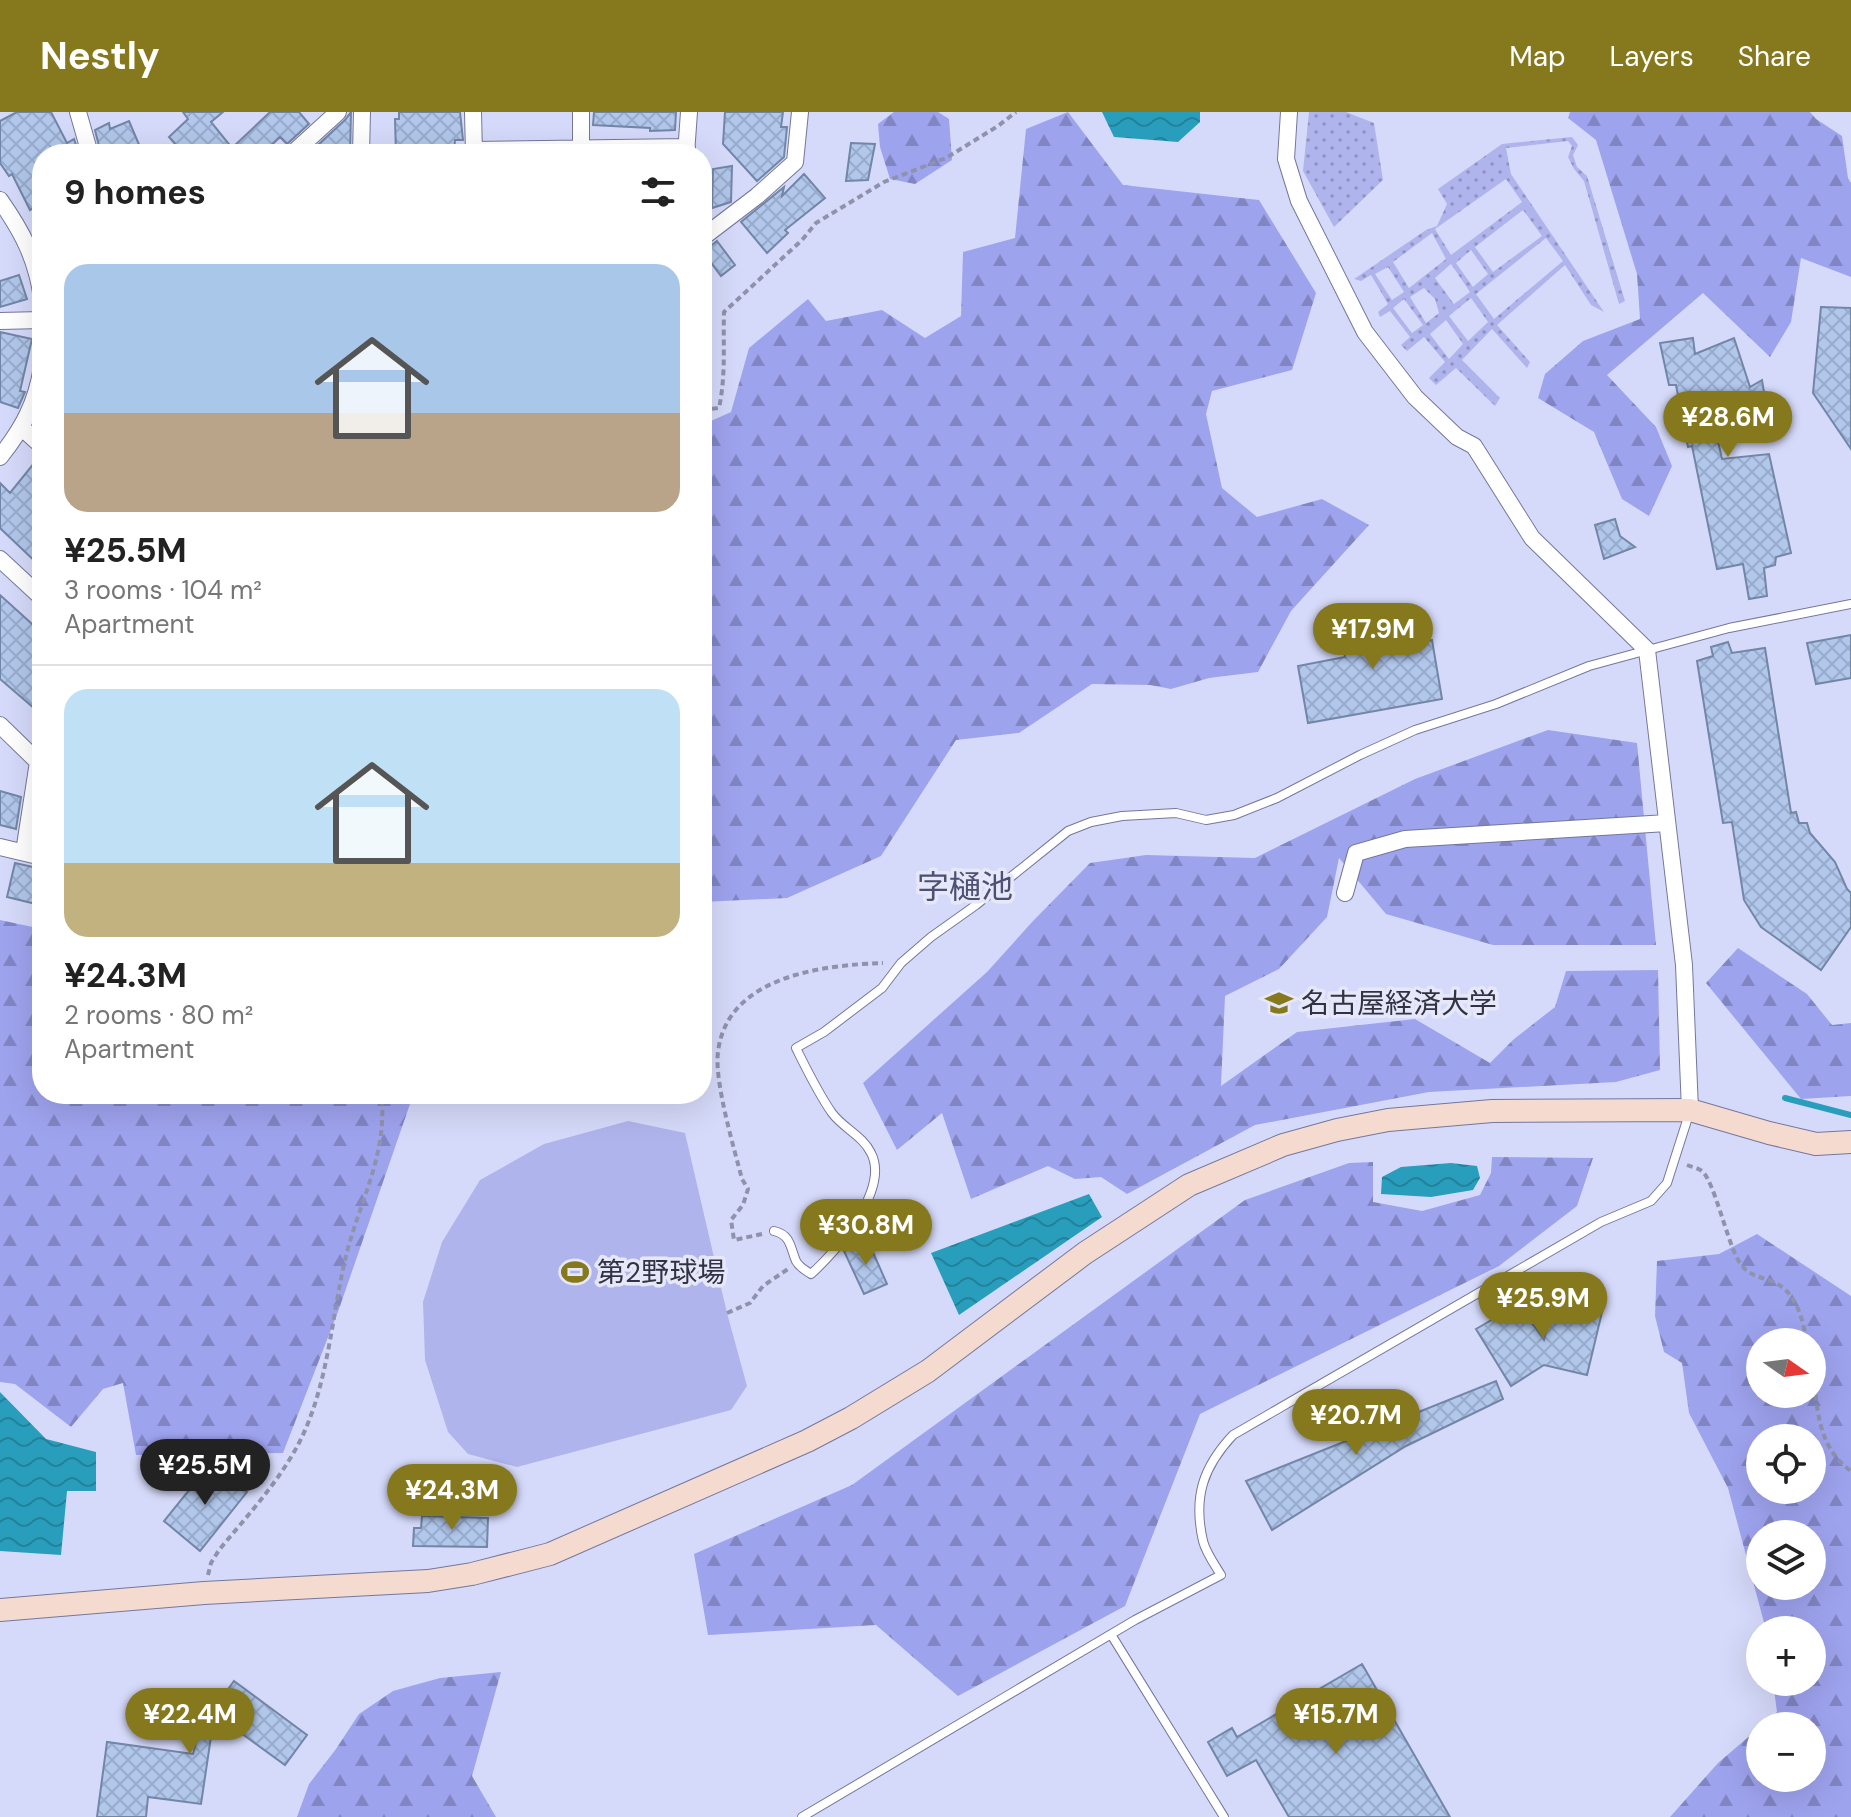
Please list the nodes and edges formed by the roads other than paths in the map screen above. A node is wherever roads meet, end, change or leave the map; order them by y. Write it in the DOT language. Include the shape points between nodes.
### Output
graph roads {
  1 [pos="78,112"];
  2 [pos="338,112"];
  3 [pos="362,112"];
  4 [pos="473,112"];
  5 [pos="581,112"];
  6 [pos="689,112"];
  7 [pos="800,112"];
  8 [pos="1289,112"];
  9 [pos="87,144"];
  10 [pos="303,144"];
  11 [pos="361,144"];
  12 [pos="474,144"];
  13 [pos="581,144"];
  14 [pos="686,144"];
  15 [pos="0,200"];
  16 [pos="712,230"];
  17 [pos="32,257"];
  18 [pos="32,320"];
  19 [pos="0,321"];
  20 [pos="32,407"];
  21 [pos="22,428"];
  22 [pos="32,437"];
  23 [pos="0,457"];
  24 [pos="0,559"];
  25 [pos="32,589"];
  26 [pos="1851,604"];
  27 [pos="1647,650"];
  28 [pos="0,725"];
  29 [pos="32,756"];
  30 [pos="32,801"];
  31 [pos="1667,823"];
  32 [pos="0,847"];
  33 [pos="24,852"];
  34 [pos="32,854"];
  35 [pos="1345,893"];
  36 [pos="1690,1110"];
  37 [pos="1851,1142"];
  38 [pos="774,1231"];
  39 [pos="0,1610"];
  40 [pos="1112,1636"];
  41 [pos="802,1817"];
  42 [pos="1224,1817"];
  1 -- 9 [label="street"];
  2 -- 10 [label="street"];
  3 -- 11 [label="street"];
  4 -- 12 [label="street"];
  5 -- 13 [label="street"];
  6 -- 14 [label="street"];
  7 -- 16 [label="street" via="795,162"];
  8 -- 27 [label="street" via="1286,159 1299,201 1365,332 1415,397 1474,446 1532,538"];
  15 -- 17 [label="street"];
  18 -- 19 [label="street"];
  20 -- 21 [label="street"];
  21 -- 22 [label="street"];
  21 -- 23 [label="street"];
  24 -- 25 [label="street"];
  26 -- 27 [label="lane"];
  27 -- 31 [label="street"];
  27 -- 38 [label="lane" via="1415,730 1234,815 1206,820 1176,813 1122,816 1068,831 901,963 882,988 796,1048 834,1115 872,1154 876,1178 867,1205 811,1274 797,1265 791,1243"];
  28 -- 29 [label="street"];
  30 -- 33 [label="street"];
  31 -- 35 [label="street" via="1405,839 1356,853"];
  31 -- 36 [label="street" via="1684,965"];
  32 -- 33 [label="street"];
  33 -- 34 [label="street"];
  36 -- 37 [label="street" via="1816,1144"];
  36 -- 39 [label="street" via="1451,1114 1388,1120 1283,1145 1189,1185 1145,1212 928,1371 851,1418 550,1554 428,1581"];
  36 -- 40 [label="lane" via="1667,1183 1651,1201 1601,1222 1233,1435 1214,1456 1199,1501 1203,1543 1221,1575"];
  40 -- 41 [label="lane"];
  40 -- 42 [label="lane"];
}
